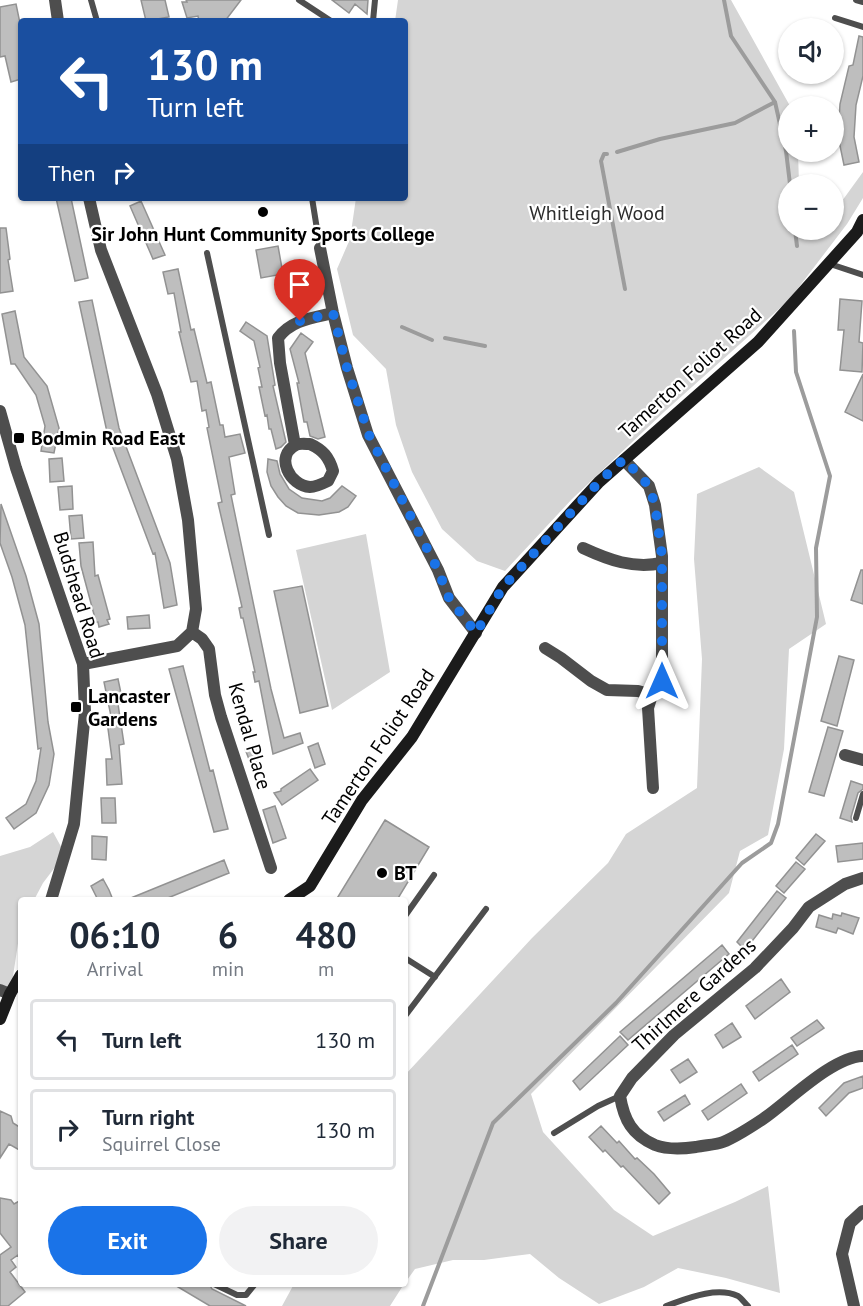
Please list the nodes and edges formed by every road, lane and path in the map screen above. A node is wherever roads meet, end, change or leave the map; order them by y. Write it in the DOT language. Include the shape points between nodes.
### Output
graph roads {
  1 [pos="55,0"];
  2 [pos="91,0"];
  3 [pos="299,0"];
  4 [pos="375,0"];
  5 [pos="856,0"];
  6 [pos="863,2"];
  7 [pos="58,18"];
  8 [pos="96,18"];
  9 [pos="326,18"];
  10 [pos="373,18"];
  11 [pos="844,21"];
  12 [pos="863,27"];
  13 [pos="90,201"];
  14 [pos="312,201"];
  15 [pos="863,220"];
  16 [pos="320,248"];
  17 [pos="207,253"];
  18 [pos="829,264"];
  19 [pos="863,275"];
  20 [pos="333,313"];
  21 [pos="1,418"];
  22 [pos="296,445"];
  23 [pos="624,459"];
  24 [pos="269,535"];
  25 [pos="583,548"];
  26 [pos="662,563"];
  27 [pos="192,632"];
  28 [pos="476,633"];
  29 [pos="545,648"];
  30 [pos="82,664"];
  31 [pos="652,695"];
  32 [pos="845,755"];
  33 [pos="863,760"];
  34 [pos="653,788"];
  35 [pos="863,794"];
  36 [pos="856,818"];
  37 [pos="271,868"];
  38 [pos="434,875"];
  39 [pos="863,878"];
  40 [pos="52,897"];
  41 [pos="294,897"];
  42 [pos="486,909"];
  43 [pos="408,912"];
  44 [pos="408,960"];
  45 [pos="435,976"];
  46 [pos="18,978"];
  47 [pos="5,992"];
  48 [pos="408,1012"];
  49 [pos="0,1019"];
  50 [pos="863,1056"];
  51 [pos="620,1096"];
  52 [pos="554,1133"];
  53 [pos="863,1210"];
  54 [pos="220,1287"];
  55 [pos="254,1287"];
  56 [pos="666,1306"];
  57 [pos="748,1306"];
  58 [pos="854,1306"];
  1 -- 7 [label="street"];
  2 -- 8 [label="lane"];
  3 -- 9 [label="lane"];
  4 -- 10 [label="lane"];
  5 -- 6 [label="lane"];
  11 -- 12 [label="lane"];
  13 -- 27 [label="street" via="101,250 157,394 177,459 195,592"];
  14 -- 16 [label="lane"];
  15 -- 18 [label="main road, Tamerton Foliot Road"];
  16 -- 20 [label="street"];
  17 -- 24 [label="lane"];
  18 -- 19 [label="lane"];
  18 -- 23 [label="main road, Tamerton Foliot Road" via="758,342"];
  20 -- 22 [label="street" via="293,324 278,338"];
  20 -- 28 [label="street" via="369,435 449,598"];
  21 -- 30 [label="street, Budshead Road"];
  23 -- 26 [label="street" via="649,486"];
  23 -- 28 [label="main road, Tamerton Foliot Road" via="503,587"];
  25 -- 26 [label="street" via="613,561 646,567"];
  26 -- 31 [label="street" via="662,681"];
  27 -- 30 [label="street" via="177,646"];
  27 -- 37 [label="street, Kendal Place" via="209,649 220,717 261,858"];
  28 -- 41 [label="main road, Tamerton Foliot Road" via="412,737 362,800 310,886"];
  29 -- 31 [label="street" via="608,690"];
  30 -- 40 [label="street, Budshead Road" via="85,712 74,824"];
  31 -- 34 [label="street" via="648,708"];
  32 -- 33 [label="street"];
  35 -- 36 [label="lane"];
  38 -- 43 [label="lane"];
  39 -- 51 [label="street, Thirlmere Gardens" via="845,884 809,908 754,968 674,1035"];
  42 -- 45 [label="lane"];
  44 -- 45 [label="lane"];
  45 -- 48 [label="lane"];
  46 -- 47 [label="main road"];
  47 -- 49 [label="main road"];
  50 -- 51 [label="street" via="826,1071 762,1119 722,1142 692,1147 664,1149 642,1139 623,1112"];
  51 -- 52 [label="lane"];
  53 -- 58 [label="street" via="850,1223 842,1254"];
  54 -- 55 [label="lane" via="237,1295 246,1295"];
  56 -- 57 [label="lane" via="692,1296 720,1293 738,1296"];
}
